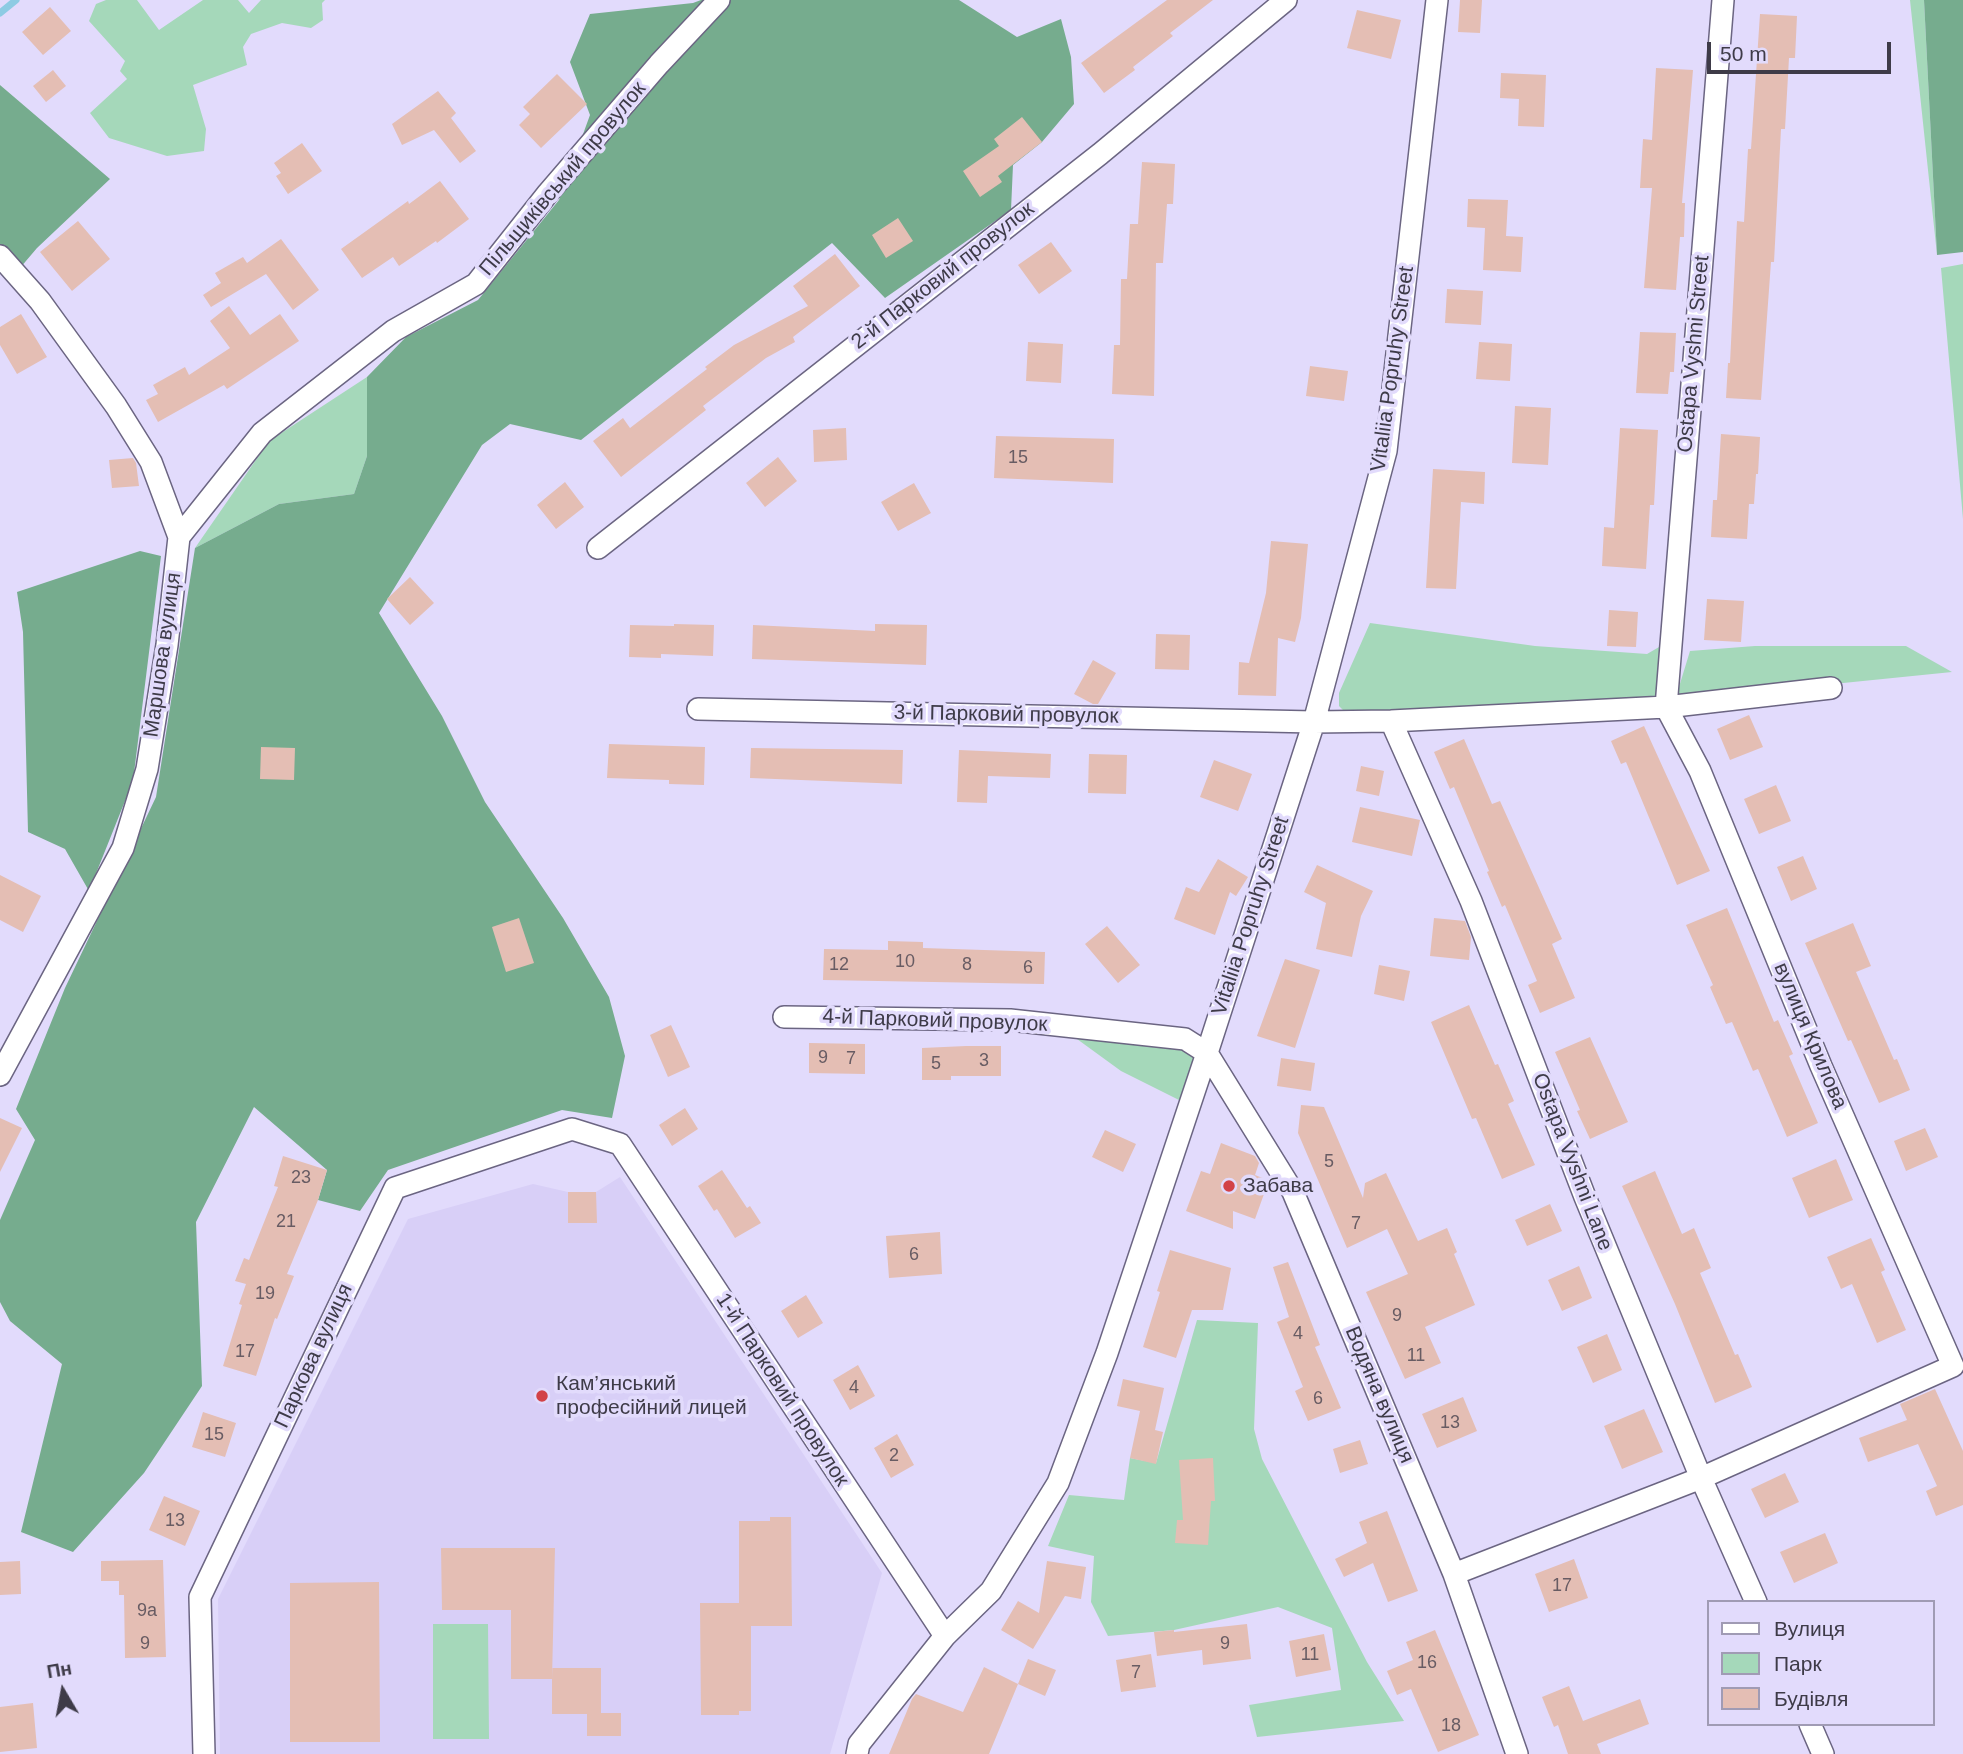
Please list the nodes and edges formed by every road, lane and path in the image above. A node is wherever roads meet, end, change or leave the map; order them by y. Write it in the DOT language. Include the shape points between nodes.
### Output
graph roads {
  1 [pos="719,0"];
  2 [pos="1286,0"];
  3 [pos="1437,0"];
  4 [pos="1723,0"];
  5 [pos="0,256"];
  6 [pos="179,537"];
  7 [pos="598,548"];
  8 [pos="1831,688"];
  9 [pos="1666,707"];
  10 [pos="698,709"];
  11 [pos="1391,721"];
  12 [pos="1314,722"];
  13 [pos="784,1017"];
  14 [pos="1207,1053"];
  15 [pos="0,1075"];
  16 [pos="620,1144"];
  17 [pos="1701,1478"];
  18 [pos="1454,1574"];
  19 [pos="1755,1600"];
  20 [pos="945,1636"];
  21 [pos="1811,1726"];
  22 [pos="204,1754"];
  23 [pos="857,1754"];
  24 [pos="1517,1754"];
  25 [pos="1823,1754"];
  1 -- 6 [label="street, Пільщиківський провулок" via="548,192 476,284 393,331 262,433"];
  2 -- 7 [label="street, 2-й Парковий провулок" via="1100,155"];
  3 -- 12 [label="street, Vitaliia Popruhy Street" via="1386,451"];
  4 -- 9 [label="street, Ostapa Vyshni Street"];
  5 -- 6 [label="street, Маршова вулиця" via="40,301 116,406 151,462"];
  6 -- 15 [label="street, Маршова вулиця" via="147,769 123,848"];
  8 -- 9 [label="street, 3-й Парковий провулок"];
  9 -- 11 [label="street, 3-й Парковий провулок"];
  9 -- 17 [label="street, вулиця Крилова" via="1700,771 1821,1066 1953,1366"];
  10 -- 12 [label="street, 3-й Парковий провулок"];
  11 -- 12 [label="street, 3-й Парковий провулок"];
  11 -- 17 [label="street, Ostapa Vyshni Lane" via="1471,901 1585,1197"];
  12 -- 14 [label="street, Vitaliia Popruhy Street"];
  13 -- 14 [label="street, 4-й Парковий провулок" via="1010,1020 1185,1039"];
  14 -- 18 [label="street, Водяна вулиця" via="1293,1192"];
  14 -- 20 [label="street, Vitaliia Popruhy Street" via="1107,1353 1058,1483 991,1591"];
  16 -- 20 [label="street, 1-й Парковий провулок"];
  16 -- 22 [label="street, Паркова вулиця" via="572,1129 394,1188 200,1597"];
  17 -- 18 [label="street"];
  17 -- 19 [label="street, Ostapa Vyshni Lane"];
  18 -- 24 [label="street, Водяна вулиця"];
  20 -- 23 [label="street, Vitaliia Popruhy Street" via="859,1744"];
  21 -- 25 [label="street"];
}
